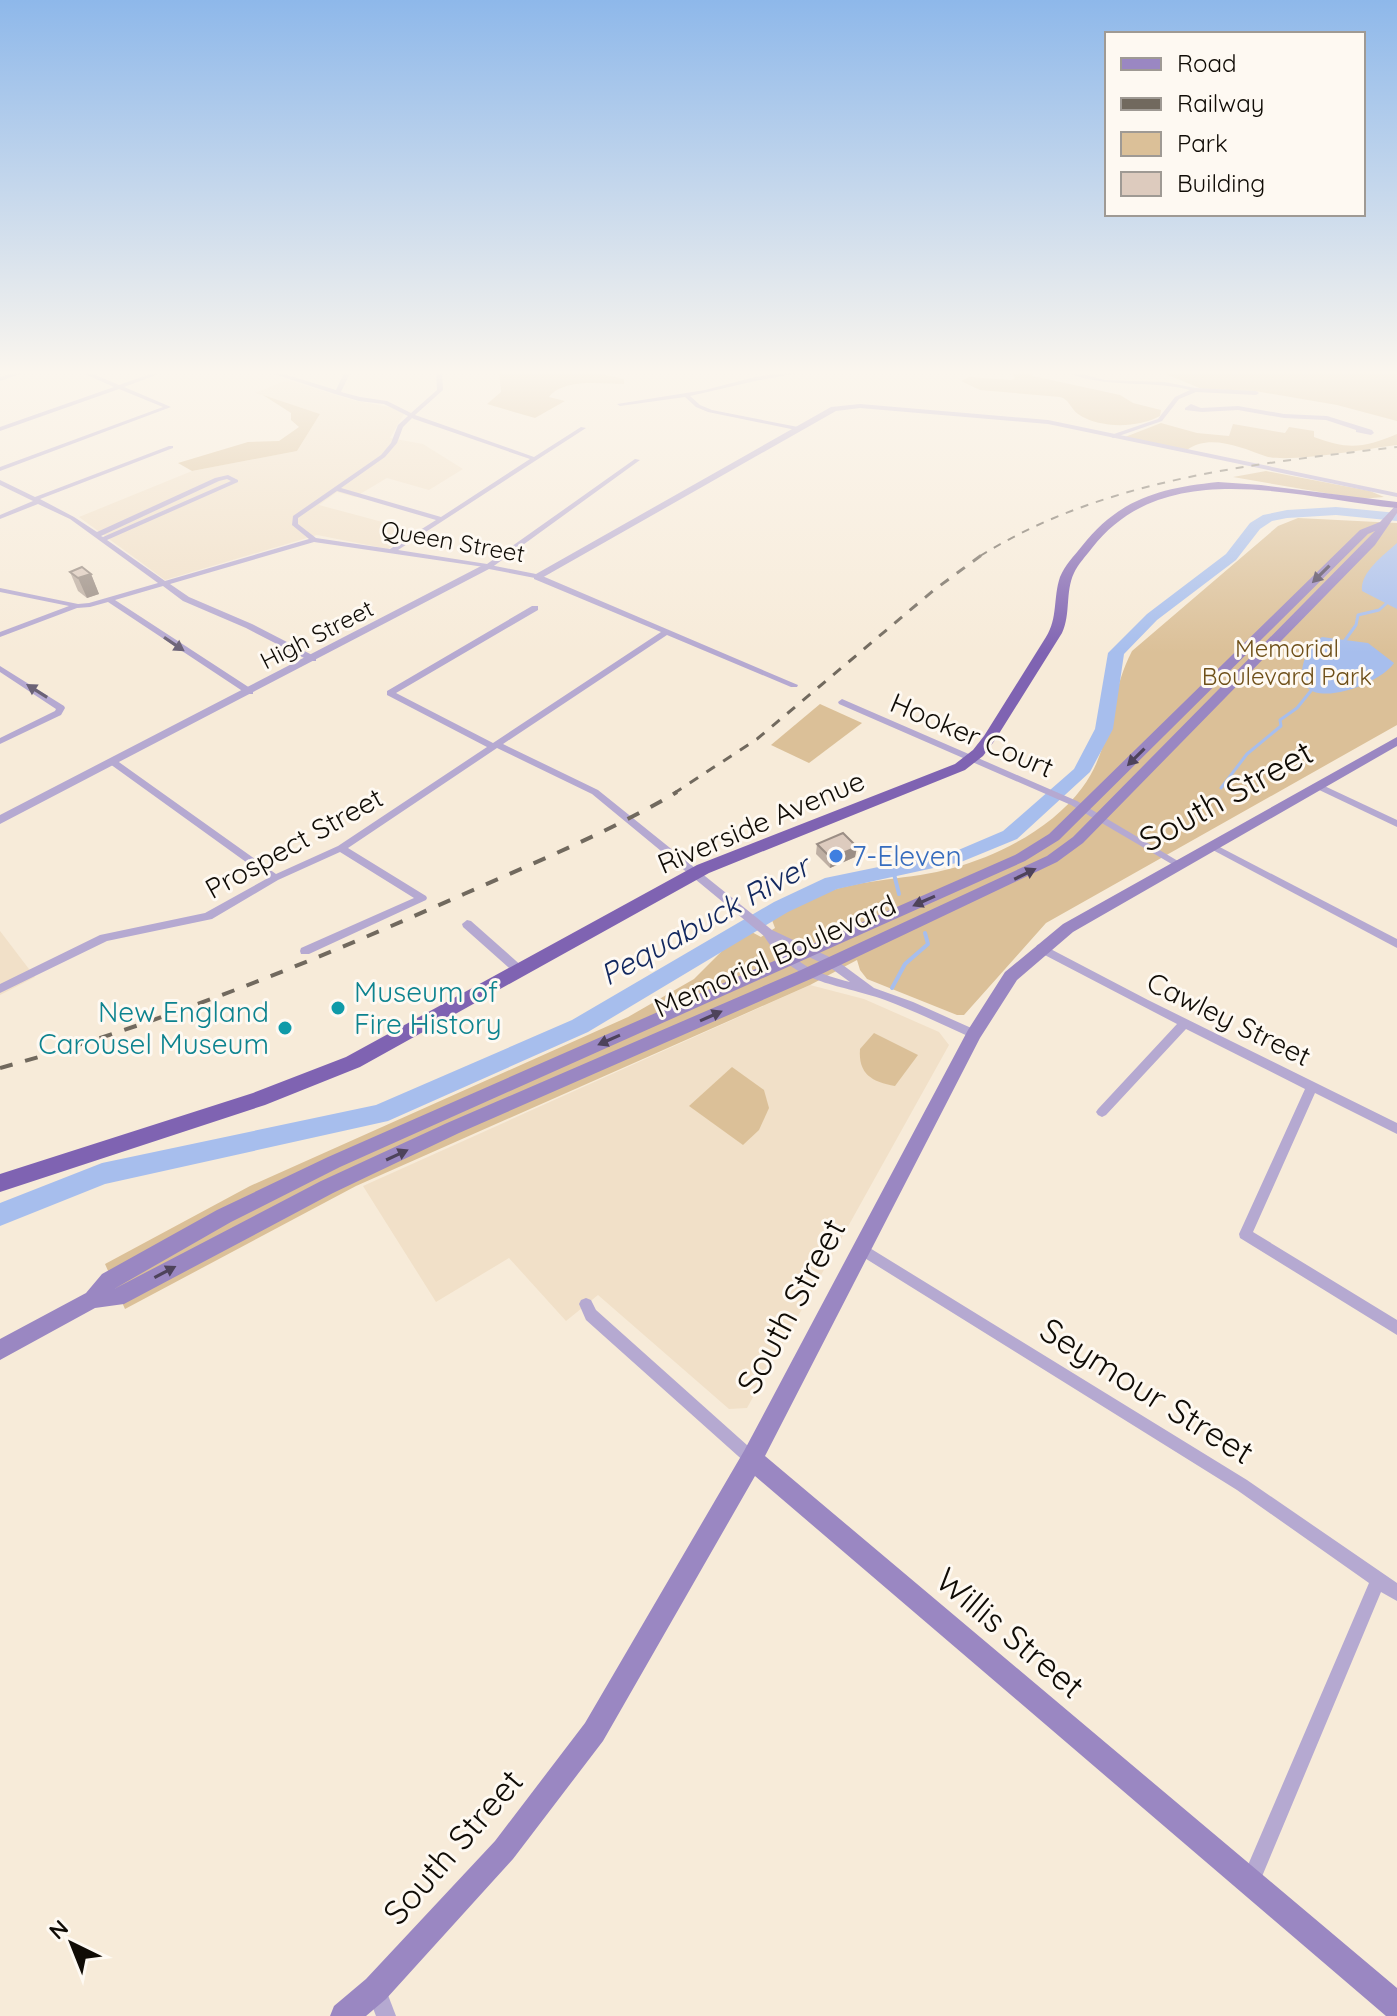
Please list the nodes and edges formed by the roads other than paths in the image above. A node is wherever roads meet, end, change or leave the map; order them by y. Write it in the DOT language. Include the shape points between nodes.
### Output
graph roads {
  1 [pos="125,465"];
  2 [pos="370,465"];
  3 [pos="525,465"];
  4 [pos="630,465"];
  5 [pos="732,465"];
  6 [pos="1255,465"];
  7 [pos="0,482"];
  8 [pos="337,489"];
  9 [pos="1397,495"];
  10 [pos="37,500"];
  11 [pos="1389,515"];
  12 [pos="0,517"];
  13 [pos="441,519"];
  14 [pos="100,537"];
  15 [pos="314,540"];
  16 [pos="391,552"];
  17 [pos="488,566"];
  18 [pos="537,577"];
  19 [pos="163,583"];
  20 [pos="0,590"];
  21 [pos="110,600"];
  22 [pos="78,606"];
  23 [pos="535,608"];
  24 [pos="666,632"];
  25 [pos="0,635"];
  26 [pos="313,659"];
  27 [pos="0,668"];
  28 [pos="794,685"];
  29 [pos="250,692"];
  30 [pos="842,702"];
  31 [pos="0,741"];
  32 [pos="1397,741"];
  33 [pos="495,746"];
  34 [pos="970,760"];
  35 [pos="113,762"];
  36 [pos="1318,786"];
  37 [pos="1084,809"];
  38 [pos="1100,819"];
  39 [pos="0,820"];
  40 [pos="1397,824"];
  41 [pos="1212,846"];
  42 [pos="341,848"];
  43 [pos="1178,864"];
  44 [pos="694,874"];
  45 [pos="275,878"];
  46 [pos="467,924"];
  47 [pos="768,933"];
  48 [pos="1397,944"];
  49 [pos="1041,948"];
  50 [pos="305,951"];
  51 [pos="810,951"];
  52 [pos="789,960"];
  53 [pos="832,963"];
  54 [pos="520,971"];
  55 [pos="807,974"];
  56 [pos="0,989"];
  57 [pos="870,991"];
  58 [pos="1185,1023"];
  59 [pos="974,1034"];
  60 [pos="1312,1086"];
  61 [pos="1102,1112"];
  62 [pos="1397,1129"];
  63 [pos="0,1183"];
  64 [pos="860,1248"];
  65 [pos="93,1299"];
  66 [pos="586,1304"];
  67 [pos="1397,1328"];
  68 [pos="0,1350"];
  69 [pos="752,1459"];
  70 [pos="1378,1580"];
  71 [pos="1397,1593"];
  72 [pos="1251,1880"];
  73 [pos="376,1989"];
  74 [pos="1397,2007"];
  75 [pos="344,2016"];
  76 [pos="386,2016"];
  1 -- 10 [label="street"];
  2 -- 8 [label="street"];
  3 -- 13 [label="street"];
  4 -- 17 [label="street, High Street"];
  5 -- 18 [label="street"];
  6 -- 9 [label="street"];
  7 -- 10 [label="street"];
  8 -- 13 [label="street"];
  8 -- 15 [label="street" via="293,520"];
  10 -- 12 [label="street"];
  10 -- 14 [label="street"];
  11 -- 34 [label="highway, Riverside Avenue" via="1279,488 1218,487 1158,494 1122,510 1069,569 1058,628"];
  11 -- 37 [label="main road, Memorial Boulevard, one-way" via="1364,532"];
  11 -- 38 [label="main road, Memorial Boulevard" via="1379,535"];
  13 -- 16 [label="street"];
  14 -- 14 [label="street" via="236,481 217,479"];
  14 -- 19 [label="street"];
  15 -- 16 [label="street, Queen Street"];
  15 -- 19 [label="street, Queen Street"];
  16 -- 17 [label="street, Queen Street"];
  17 -- 18 [label="street, Queen Street"];
  17 -- 26 [label="street, High Street"];
  18 -- 24 [label="street, Queen Street"];
  19 -- 21 [label="street, Queen Street"];
  19 -- 26 [label="street"];
  20 -- 22 [label="street, Queen Street"];
  21 -- 22 [label="street, Queen Street"];
  21 -- 29 [label="street, one-way"];
  22 -- 25 [label="street"];
  23 -- 33 [label="street" via="390,693"];
  24 -- 28 [label="street, Queen Street"];
  24 -- 33 [label="street, Prospect Street"];
  26 -- 29 [label="street, High Street"];
  31 -- 27 [label="street, one-way" via="61,708"];
  29 -- 35 [label="street, High Street"];
  30 -- 34 [label="street, Hooker Court"];
  32 -- 36 [label="main road, South Street"];
  33 -- 42 [label="street, Prospect Street"];
  33 -- 44 [label="street" via="595,792"];
  34 -- 37 [label="street, Hooker Court"];
  34 -- 44 [label="highway, Riverside Avenue"];
  35 -- 39 [label="street, High Street"];
  35 -- 45 [label="street"];
  36 -- 40 [label="street"];
  36 -- 41 [label="main road, South Street"];
  37 -- 38 [label="street, Hooker Court"];
  37 -- 51 [label="main road, Memorial Boulevard, one-way" via="1020,858"];
  38 -- 43 [label="street, Hooker Court"];
  53 -- 38 [label="main road, Memorial Boulevard, one-way" via="1033,870"];
  41 -- 43 [label="main road, South Street"];
  41 -- 48 [label="street"];
  42 -- 45 [label="street, Prospect Street"];
  42 -- 50 [label="street" via="422,898"];
  43 -- 49 [label="main road, South Street"];
  44 -- 47 [label="street"];
  44 -- 54 [label="highway, Riverside Avenue"];
  45 -- 56 [label="street, Prospect Street" via="208,916 104,938"];
  46 -- 54 [label="street"];
  47 -- 51 [label="street"];
  47 -- 52 [label="street"];
  49 -- 58 [label="street, Cawley Street"];
  49 -- 59 [label="main road, South Street" via="1011,976"];
  51 -- 52 [label="main road, Memorial Boulevard"];
  51 -- 53 [label="street"];
  52 -- 55 [label="street"];
  52 -- 65 [label="main road, Memorial Boulevard, one-way" via="320,1169 109,1280"];
  53 -- 55 [label="main road, Memorial Boulevard"];
  53 -- 57 [label="street"];
  54 -- 63 [label="highway, Riverside Avenue" via="353,1062 258,1099"];
  55 -- 57 [label="street"];
  65 -- 55 [label="main road, Memorial Boulevard, one-way" via="117,1298 355,1174"];
  57 -- 59 [label="street"];
  58 -- 60 [label="street, Cawley Street"];
  58 -- 61 [label="street"];
  59 -- 64 [label="main road, South Street"];
  60 -- 62 [label="street, Cawley Street"];
  60 -- 67 [label="street" via="1245,1234"];
  64 -- 69 [label="main road, South Street"];
  64 -- 70 [label="street, Seymour Street" via="1242,1485"];
  65 -- 68 [label="main road, Memorial Boulevard"];
  66 -- 69 [label="street, Willis Street" via="591,1315"];
  69 -- 72 [label="main road, Willis Street"];
  69 -- 73 [label="main road, South Street" via="594,1732 504,1850"];
  70 -- 71 [label="street, Seymour Street"];
  70 -- 72 [label="street"];
  72 -- 74 [label="main road, Willis Street"];
  73 -- 75 [label="main road, South Street"];
  73 -- 76 [label="street"];
}
